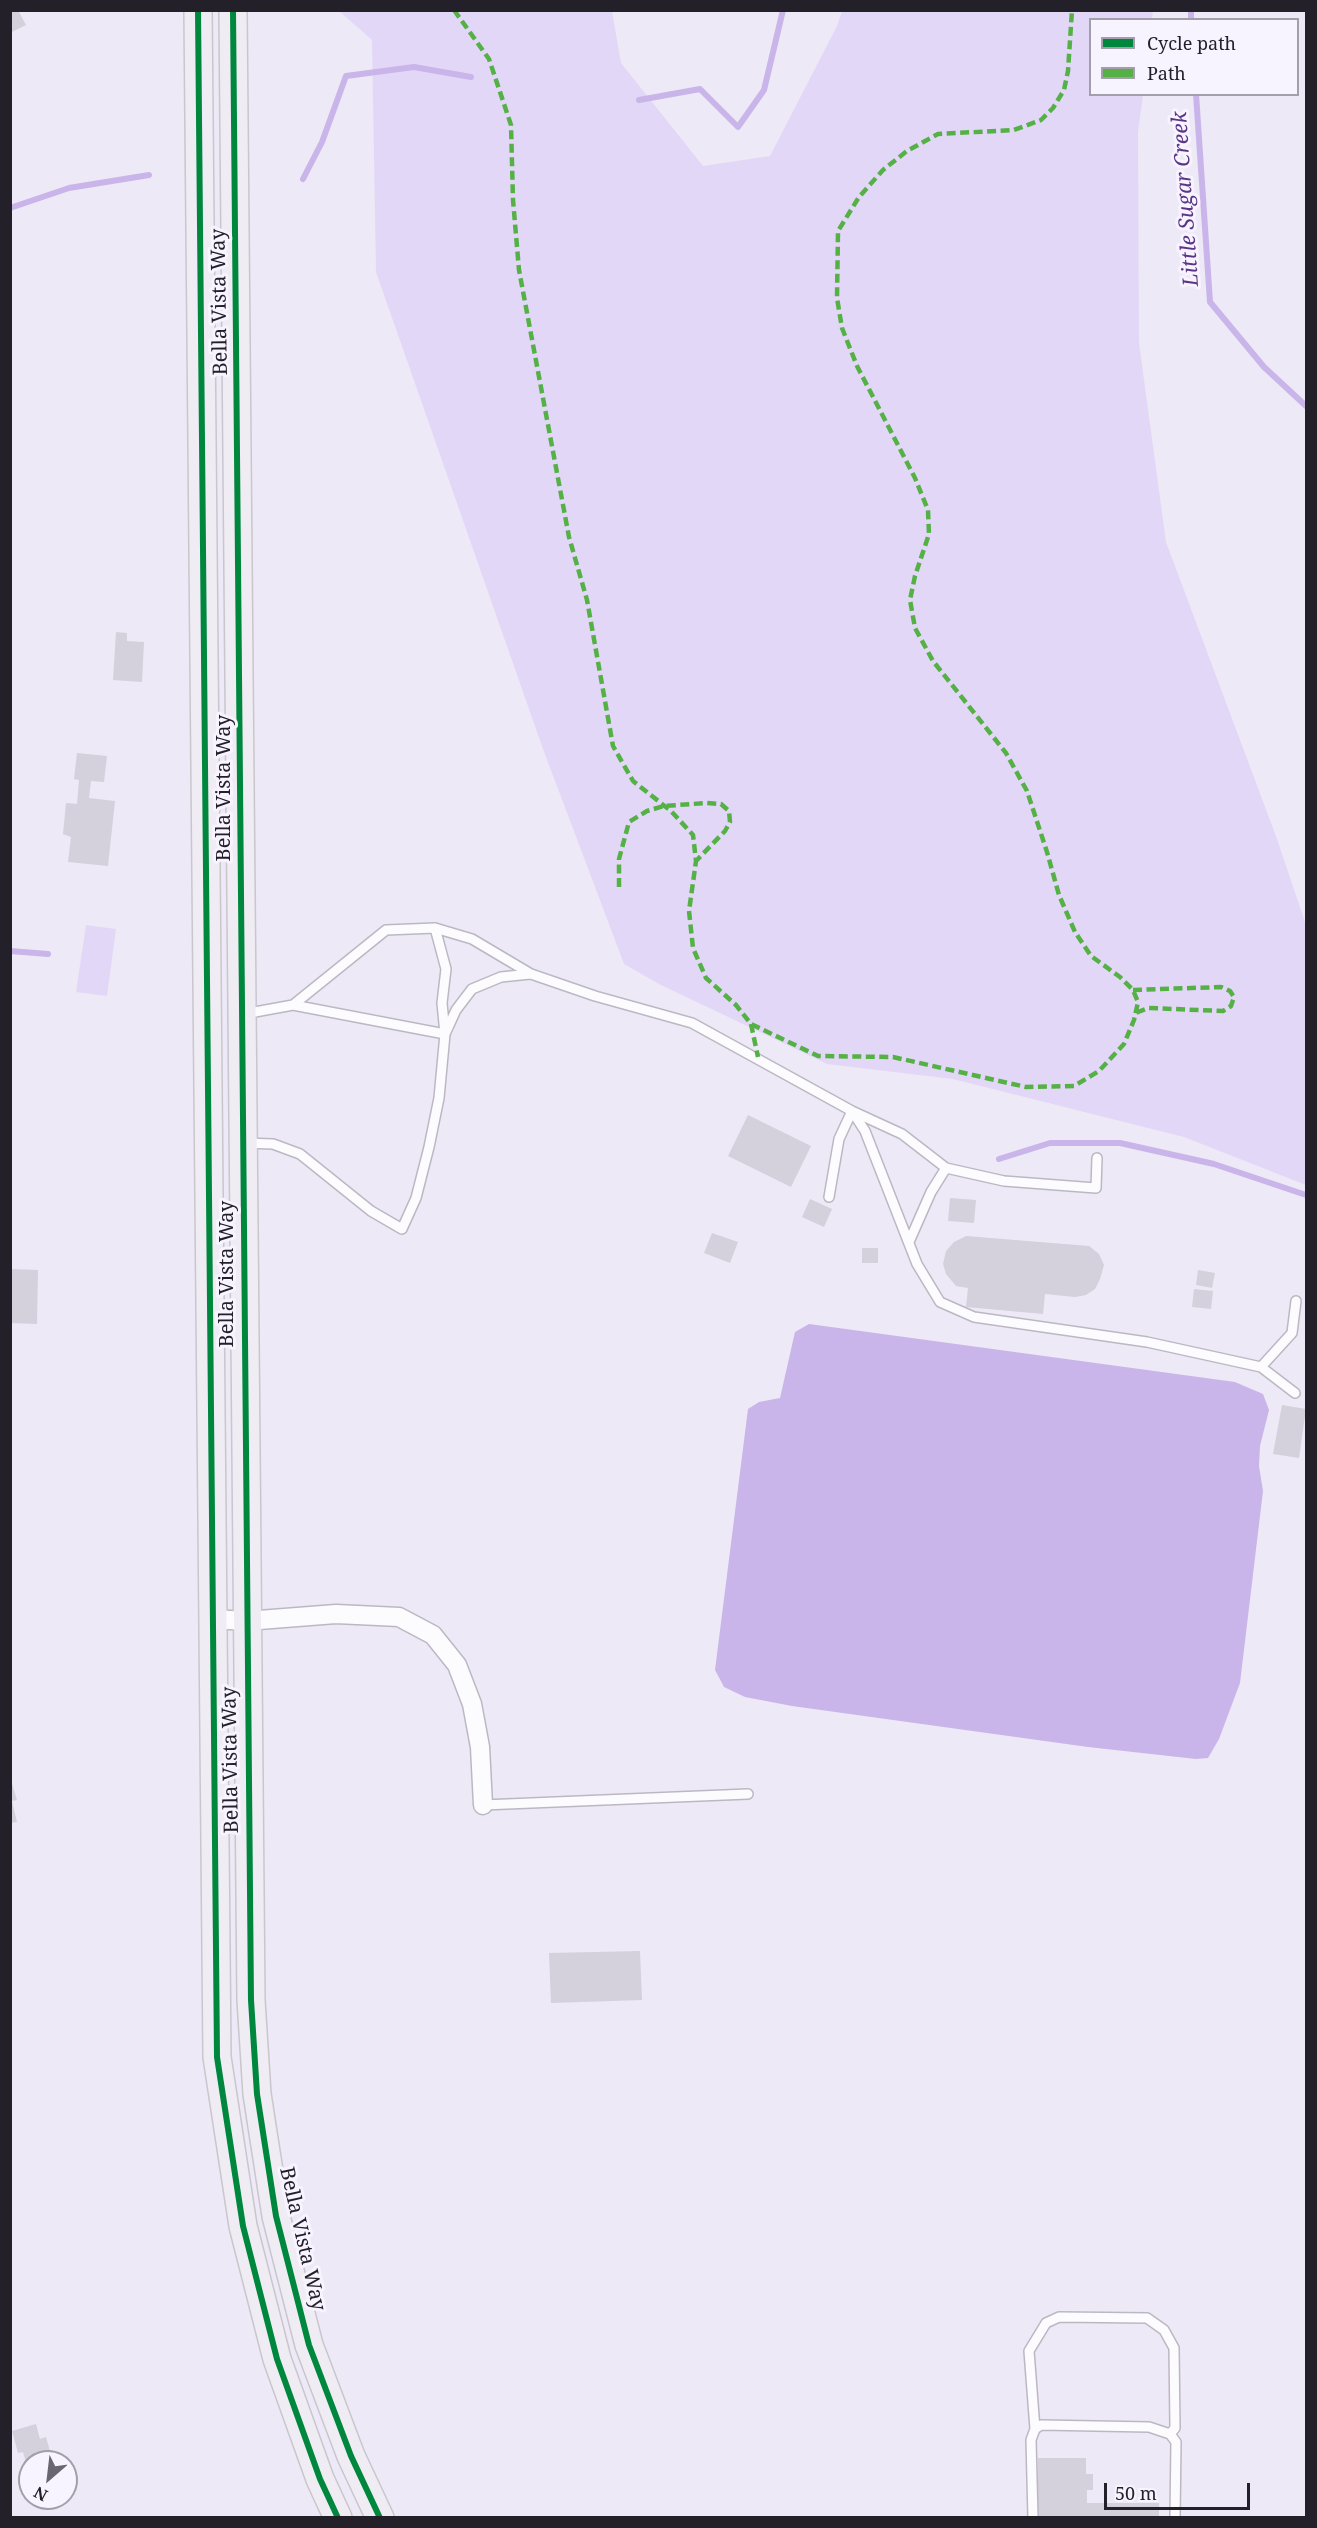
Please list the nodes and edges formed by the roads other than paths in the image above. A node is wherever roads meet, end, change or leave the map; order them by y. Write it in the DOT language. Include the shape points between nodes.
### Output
graph roads {
  1 [pos="198,10"];
  2 [pos="233,10"];
  3 [pos="435,928"];
  4 [pos="531,974"];
  5 [pos="293,1005"];
  6 [pos="242,1015"];
  7 [pos="445,1034"];
  8 [pos="852,1111"];
  9 [pos="242,1143"];
  10 [pos="1097,1158"];
  11 [pos="946,1168"];
  12 [pos="829,1197"];
  13 [pos="909,1242"];
  14 [pos="1296,1301"];
  15 [pos="1262,1367"];
  16 [pos="1295,1393"];
  17 [pos="213,1619"];
  18 [pos="246,1622"];
  19 [pos="748,1794"];
  20 [pos="483,1805"];
  21 [pos="1035,2429"];
  22 [pos="1170,2434"];
  23 [pos="338,2517"];
  24 [pos="380,2517"];
  25 [pos="1033,2517"];
  26 [pos="1175,2517"];
  1 -- 17 [label="main road, Bella Vista Way"];
  2 -- 6 [label="main road, Bella Vista Way"];
  3 -- 4 [label="lane" via="472,939"];
  3 -- 5 [label="lane" via="386,930"];
  3 -- 7 [label="lane" via="446,969 442,1003"];
  4 -- 7 [label="lane" via="501,977 472,989"];
  4 -- 8 [label="lane" via="692,1023"];
  5 -- 6 [label="lane"];
  5 -- 7 [label="lane"];
  6 -- 9 [label="main road, Bella Vista Way"];
  7 -- 9 [label="lane" via="439,1098 429,1147 416,1198 402,1229 371,1211 300,1155 273,1144"];
  8 -- 11 [label="lane" via="902,1134"];
  8 -- 12 [label="lane" via="839,1139"];
  8 -- 13 [label="lane" via="865,1131"];
  9 -- 18 [label="main road, Bella Vista Way"];
  10 -- 11 [label="lane" via="1096,1188 1004,1181"];
  11 -- 13 [label="lane"];
  13 -- 15 [label="lane" via="940,1302 974,1317 1147,1342"];
  14 -- 15 [label="lane" via="1292,1333"];
  15 -- 16 [label="lane"];
  17 -- 18 [label="street"];
  17 -- 23 [label="main road, Bella Vista Way" via="217,2057 243,2226 277,2359 320,2479"];
  18 -- 20 [label="street" via="336,1614 399,1617 433,1635 457,1665 472,1704 480,1747"];
  18 -- 24 [label="main road, Bella Vista Way" via="250,2000 257,2094 276,2216 309,2345 351,2456"];
  19 -- 20 [label="lane"];
  21 -- 22 [label="lane" via="1041,2425 1149,2427"];
  21 -- 22 [label="lane" via="1029,2351 1046,2323 1059,2317 1148,2318 1164,2330 1174,2348 1175,2428"];
  21 -- 25 [label="lane" via="1031,2440"];
  22 -- 26 [label="lane" via="1176,2442"];
}
